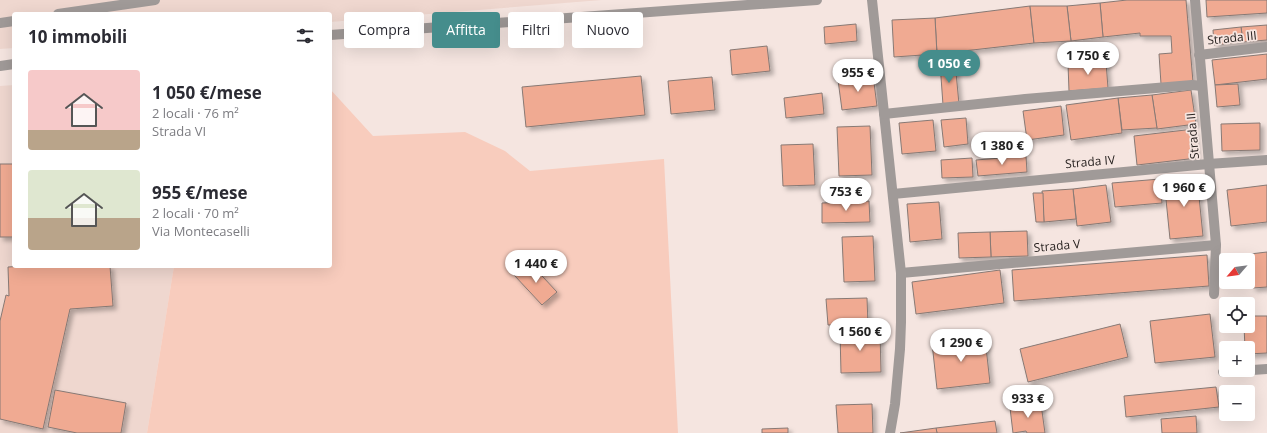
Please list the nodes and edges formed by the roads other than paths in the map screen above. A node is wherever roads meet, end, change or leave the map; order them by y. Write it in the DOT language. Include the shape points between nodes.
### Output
graph roads {
  1 [pos="155,0"];
  2 [pos="817,0"];
  3 [pos="872,0"];
  4 [pos="1195,0"];
  5 [pos="72,12"];
  6 [pos="12,20"];
  7 [pos="0,23"];
  8 [pos="332,36"];
  9 [pos="1267,47"];
  10 [pos="1199,55"];
  11 [pos="12,64"];
  12 [pos="0,66"];
  13 [pos="1202,86"];
  14 [pos="884,114"];
  15 [pos="1267,160"];
  16 [pos="1208,164"];
  17 [pos="893,194"];
  18 [pos="1216,245"];
  19 [pos="901,273"];
  20 [pos="1214,294"];
  21 [pos="1267,369"];
  22 [pos="1255,370"];
  23 [pos="890,433"];
  1 -- 5 [label="street"];
  2 -- 8 [label="street"];
  3 -- 14 [label="street"];
  4 -- 10 [label="street, Strada II"];
  6 -- 7 [label="street"];
  9 -- 10 [label="street, Strada III"];
  10 -- 13 [label="street, Strada II"];
  11 -- 12 [label="street"];
  13 -- 14 [label="street" via="1097,93"];
  13 -- 16 [label="street, Strada II"];
  14 -- 17 [label="street"];
  15 -- 16 [label="street, Strada IV"];
  16 -- 17 [label="street, Strada IV"];
  16 -- 18 [label="street, Strada II"];
  17 -- 19 [label="street"];
  18 -- 19 [label="street, Strada V"];
  18 -- 20 [label="street, Strada II"];
  19 -- 23 [label="street" via="900,349"];
  21 -- 22 [label="street"];
}
